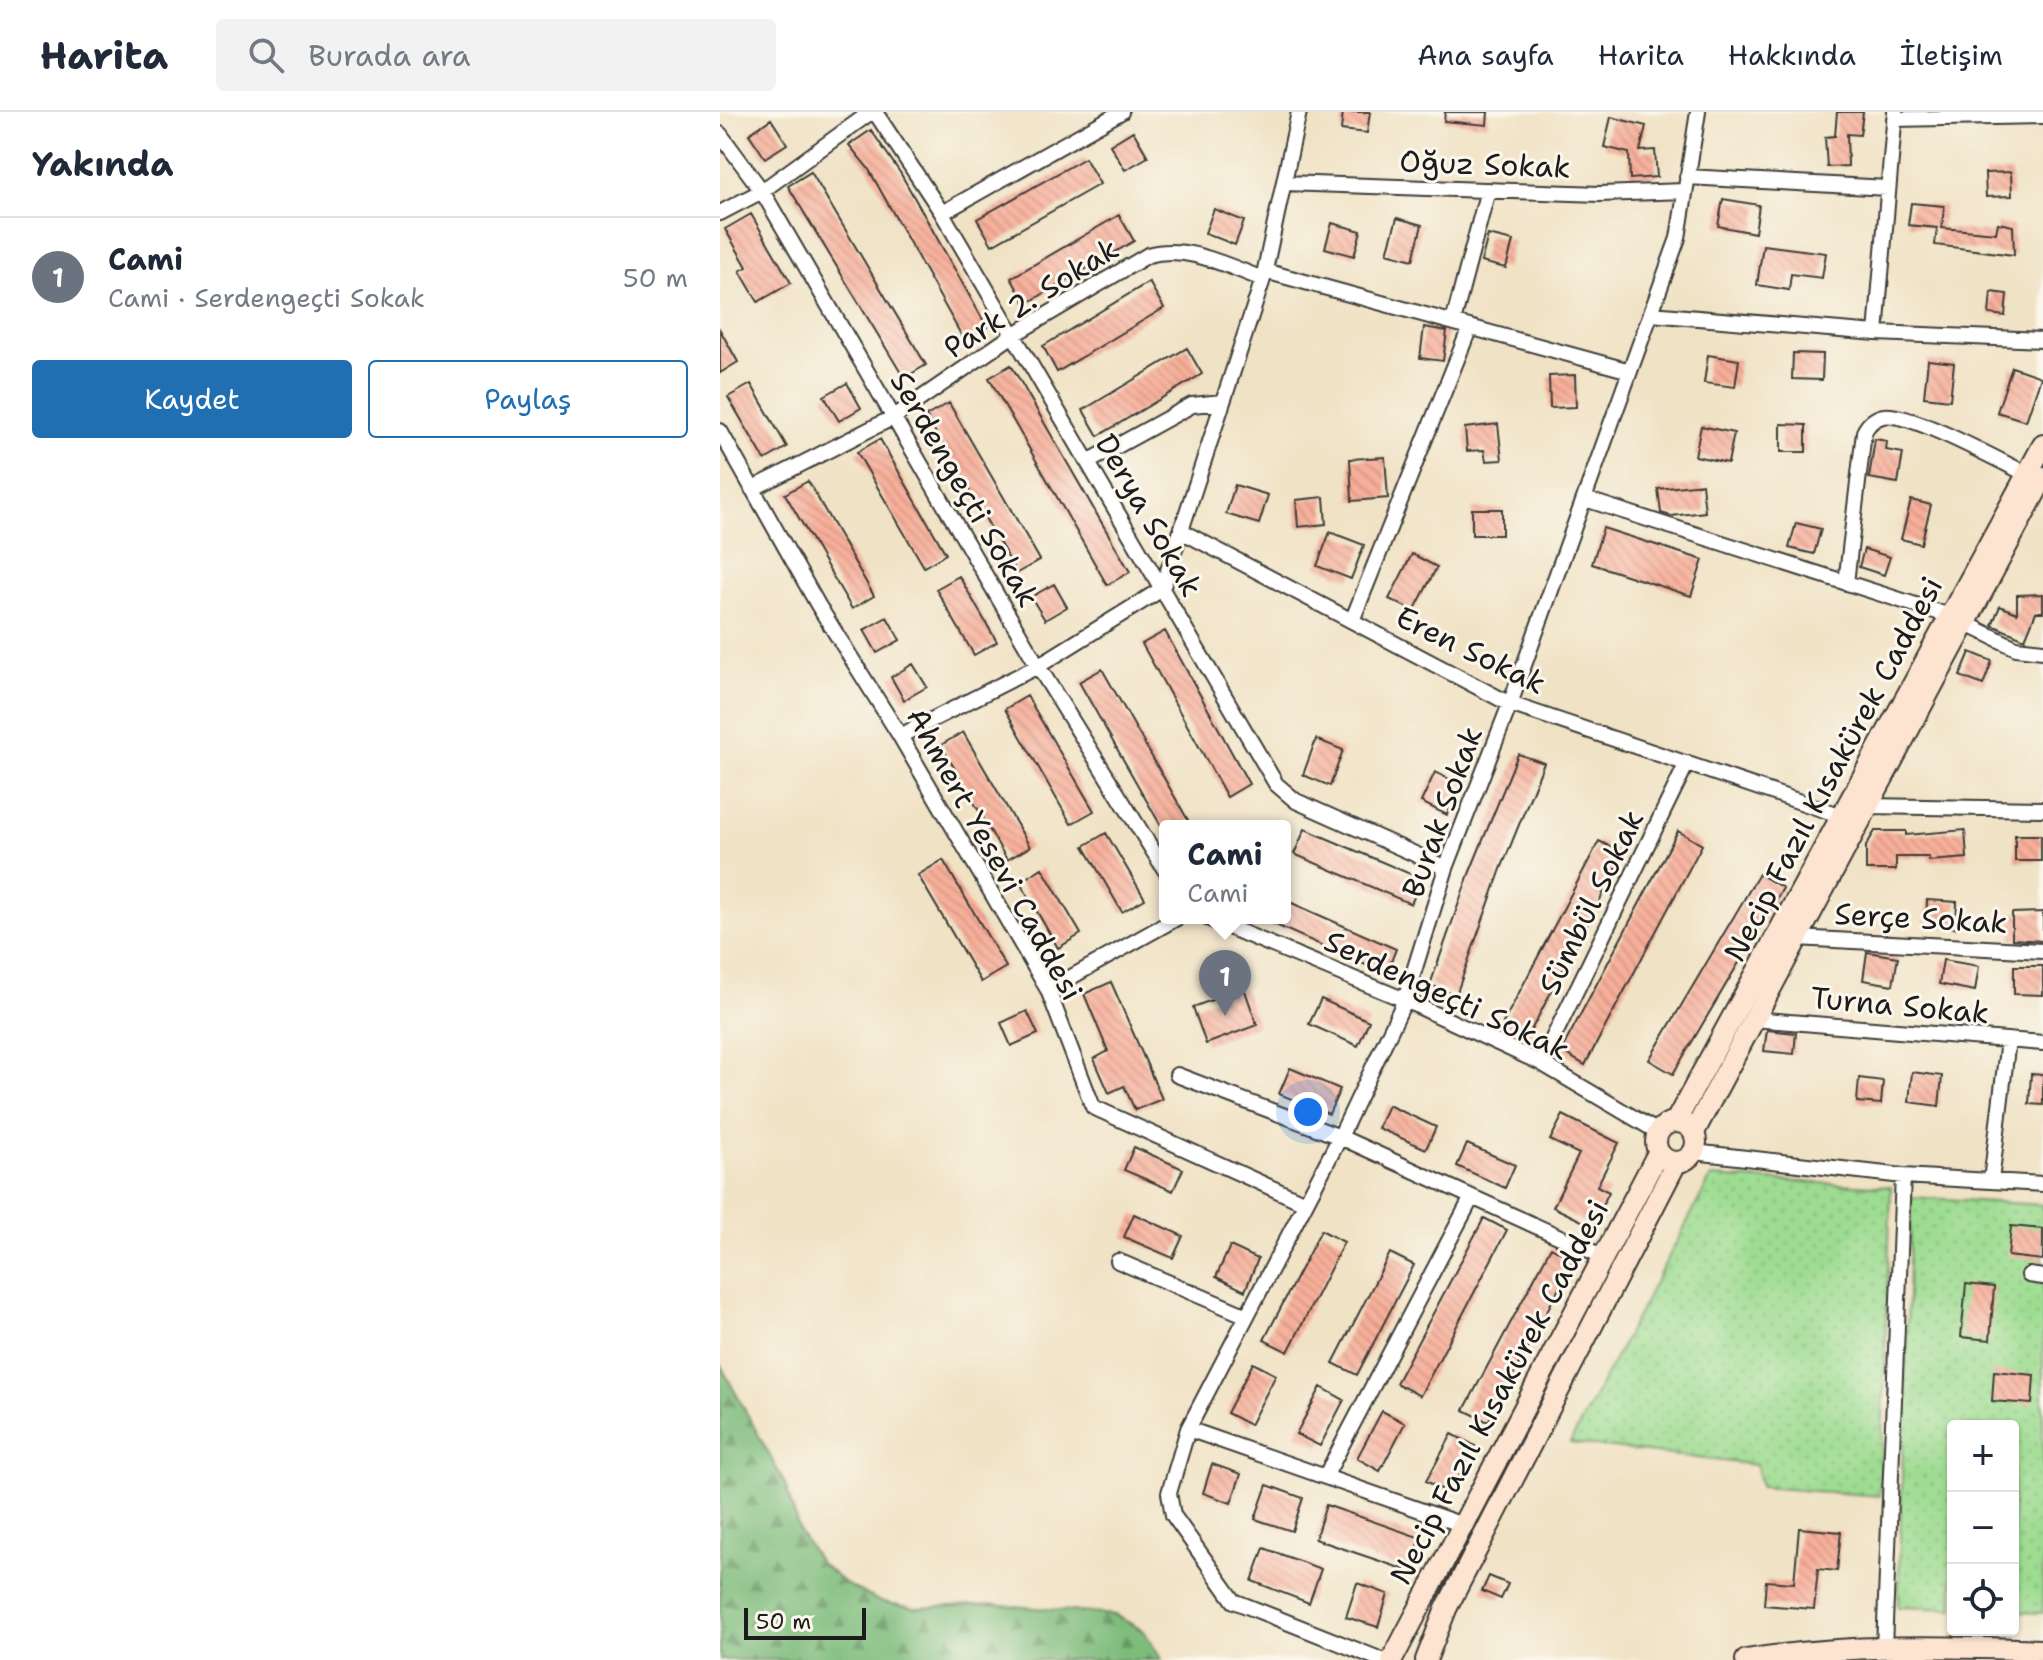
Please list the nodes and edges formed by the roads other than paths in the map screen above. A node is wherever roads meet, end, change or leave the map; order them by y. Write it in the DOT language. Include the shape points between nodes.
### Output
graph roads {
  1 [pos="873,112"];
  2 [pos="1121,112"];
  3 [pos="1299,112"];
  4 [pos="1698,112"];
  5 [pos="1895,116"];
  6 [pos="2043,116"];
  7 [pos="720,134"];
  8 [pos="1284,183"];
  9 [pos="1686,184"];
  10 [pos="1888,188"];
  11 [pos="1488,190"];
  12 [pos="762,191"];
  13 [pos="720,213"];
  14 [pos="942,213"];
  15 [pos="1264,275"];
  16 [pos="1651,314"];
  17 [pos="1453,322"];
  18 [pos="1470,327"];
  19 [pos="1876,333"];
  20 [pos="1013,335"];
  21 [pos="2043,340"];
  22 [pos="1630,371"];
  23 [pos="1223,402"];
  24 [pos="894,417"];
  25 [pos="720,431"];
  26 [pos="2043,445"];
  27 [pos="1088,462"];
  28 [pos="2036,486"];
  29 [pos="752,489"];
  30 [pos="1585,499"];
  31 [pos="1181,531"];
  32 [pos="1846,583"];
  33 [pos="1162,589"];
  34 [pos="1957,620"];
  35 [pos="1352,621"];
  36 [pos="2043,651"];
  37 [pos="1038,666"];
  38 [pos="1510,704"];
  39 [pos="900,736"];
  40 [pos="1687,763"];
  41 [pos="1866,806"];
  42 [pos="2043,809"];
  43 [pos="1842,816"];
  44 [pos="1159,860"];
  45 [pos="1446,868"];
  46 [pos="1166,924"];
  47 [pos="1221,924"];
  48 [pos="1796,938"];
  49 [pos="2043,951"];
  50 [pos="1048,990"];
  51 [pos="1405,1000"];
  52 [pos="1753,1019"];
  53 [pos="2008,1040"];
  54 [pos="2043,1043"];
  55 [pos="1541,1063"];
  56 [pos="1177,1075"];
  57 [pos="1340,1137"];
  58 [pos="1676,1142"];
  59 [pos="1903,1176"];
  60 [pos="1991,1181"];
  61 [pos="2043,1184"];
  62 [pos="1472,1197"];
  63 [pos="1305,1203"];
  64 [pos="1604,1257"];
  65 [pos="1118,1261"];
  66 [pos="1247,1316"];
  67 [pos="1188,1429"];
  68 [pos="1325,1477"];
  69 [pos="1463,1525"];
  70 [pos="1884,1648"];
  71 [pos="2043,1650"];
  72 [pos="1434,1655"];
  73 [pos="1382,1660"];
  74 [pos="1392,1660"];
  75 [pos="1746,1660"];
  1 -- 12 [label="street"];
  1 -- 14 [label="street, Derya Sokak"];
  2 -- 14 [label="street"];
  3 -- 8 [label="street"];
  4 -- 9 [label="street, Burak Sokak"];
  5 -- 6 [label="street"];
  5 -- 10 [label="street"];
  7 -- 12 [label="street, Serdengeçti Sokak"];
  8 -- 11 [label="street, Oğuz Sokak"];
  8 -- 15 [label="street"];
  9 -- 10 [label="street, Oğuz Sokak"];
  9 -- 11 [label="street, Oğuz Sokak" via="1600,194"];
  9 -- 16 [label="street, Burak Sokak" via="1678,238"];
  10 -- 19 [label="street"];
  11 -- 17 [label="street"];
  12 -- 13 [label="street"];
  12 -- 24 [label="street, Serdengeçti Sokak"];
  14 -- 20 [label="street, Derya Sokak"];
  15 -- 17 [label="street, Park 2. Sokak"];
  15 -- 20 [label="street, Park 2. Sokak" via="1188,253 1158,252"];
  15 -- 23 [label="street"];
  16 -- 19 [label="street"];
  16 -- 22 [label="street, Burak Sokak"];
  17 -- 18 [label="street, Park 2. Sokak"];
  18 -- 22 [label="street, Park 2. Sokak"];
  18 -- 35 [label="street"];
  19 -- 21 [label="street"];
  20 -- 24 [label="street, Park 2. Sokak"];
  20 -- 27 [label="street, Derya Sokak"];
  22 -- 30 [label="street, Burak Sokak"];
  23 -- 27 [label="street" via="1192,405"];
  23 -- 31 [label="street"];
  24 -- 29 [label="street, Park 2. Sokak"];
  24 -- 37 [label="street, Serdengeçti Sokak"];
  25 -- 29 [label="street, Ahmert Yesevi Caddesi"];
  26 -- 28 [label="street, Necip Fazıl Kısakürek Caddesi"];
  27 -- 33 [label="street, Derya Sokak"];
  28 -- 32 [label="street" via="1923,425 1877,418 1864,432"];
  28 -- 34 [label="street, Necip Fazıl Kısakürek Caddesi"];
  29 -- 39 [label="street, Ahmert Yesevi Caddesi"];
  30 -- 32 [label="street"];
  30 -- 38 [label="street, Burak Sokak"];
  31 -- 33 [label="street"];
  31 -- 35 [label="street, Eren Sokak"];
  32 -- 34 [label="street"];
  33 -- 37 [label="street"];
  33 -- 45 [label="street, Derya Sokak" via="1282,791"];
  34 -- 36 [label="street" via="2016,648"];
  34 -- 41 [label="street, Necip Fazıl Kısakürek Caddesi"];
  34 -- 43 [label="street, Necip Fazıl Kısakürek Caddesi"];
  35 -- 38 [label="street, Eren Sokak"];
  37 -- 39 [label="street"];
  37 -- 44 [label="street, Serdengeçti Sokak"];
  38 -- 40 [label="street, Eren Sokak"];
  38 -- 45 [label="street, Burak Sokak"];
  39 -- 50 [label="street, Ahmert Yesevi Caddesi"];
  40 -- 43 [label="street, Eren Sokak"];
  40 -- 55 [label="street, Sümbül Sokak"];
  41 -- 42 [label="street"];
  41 -- 48 [label="street, Necip Fazıl Kısakürek Caddesi"];
  43 -- 58 [label="street, Necip Fazıl Kısakürek Caddesi"];
  45 -- 51 [label="street, Burak Sokak"];
  46 -- 50 [label="street"];
  47 -- 51 [label="street, Serdengeçti Sokak"];
  48 -- 49 [label="street, Serçe Sokak"];
  48 -- 52 [label="street, Necip Fazıl Kısakürek Caddesi"];
  50 -- 63 [label="street, Ahmert Yesevi Caddesi" via="1093,1107"];
  51 -- 55 [label="street, Serdengeçti Sokak"];
  51 -- 57 [label="street, Burak Sokak"];
  52 -- 53 [label="street, Turna Sokak"];
  52 -- 58 [label="street, Necip Fazıl Kısakürek Caddesi"];
  53 -- 54 [label="street, Turna Sokak"];
  53 -- 60 [label="street"];
  55 -- 58 [label="street, Serdengeçti Sokak"];
  56 -- 57 [label="street"];
  57 -- 62 [label="street"];
  57 -- 63 [label="street, Burak Sokak"];
  58 -- 59 [label="street"];
  58 -- 64 [label="street, Necip Fazıl Kısakürek Caddesi"];
  58 -- 72 [label="street, Necip Fazıl Kısakürek Caddesi" via="1446,1609"];
  59 -- 60 [label="street"];
  59 -- 70 [label="street"];
  60 -- 61 [label="street"];
  62 -- 64 [label="street"];
  62 -- 68 [label="street"];
  63 -- 66 [label="street, Burak Sokak"];
  64 -- 69 [label="street, Necip Fazıl Kısakürek Caddesi"];
  65 -- 66 [label="street"];
  66 -- 67 [label="street, Burak Sokak"];
  67 -- 68 [label="street"];
  67 -- 73 [label="street, Burak Sokak" via="1169,1504 1234,1601"];
  68 -- 69 [label="street"];
  69 -- 74 [label="street, Necip Fazıl Kısakürek Caddesi"];
  70 -- 71 [label="street"];
  70 -- 75 [label="street"];
}
